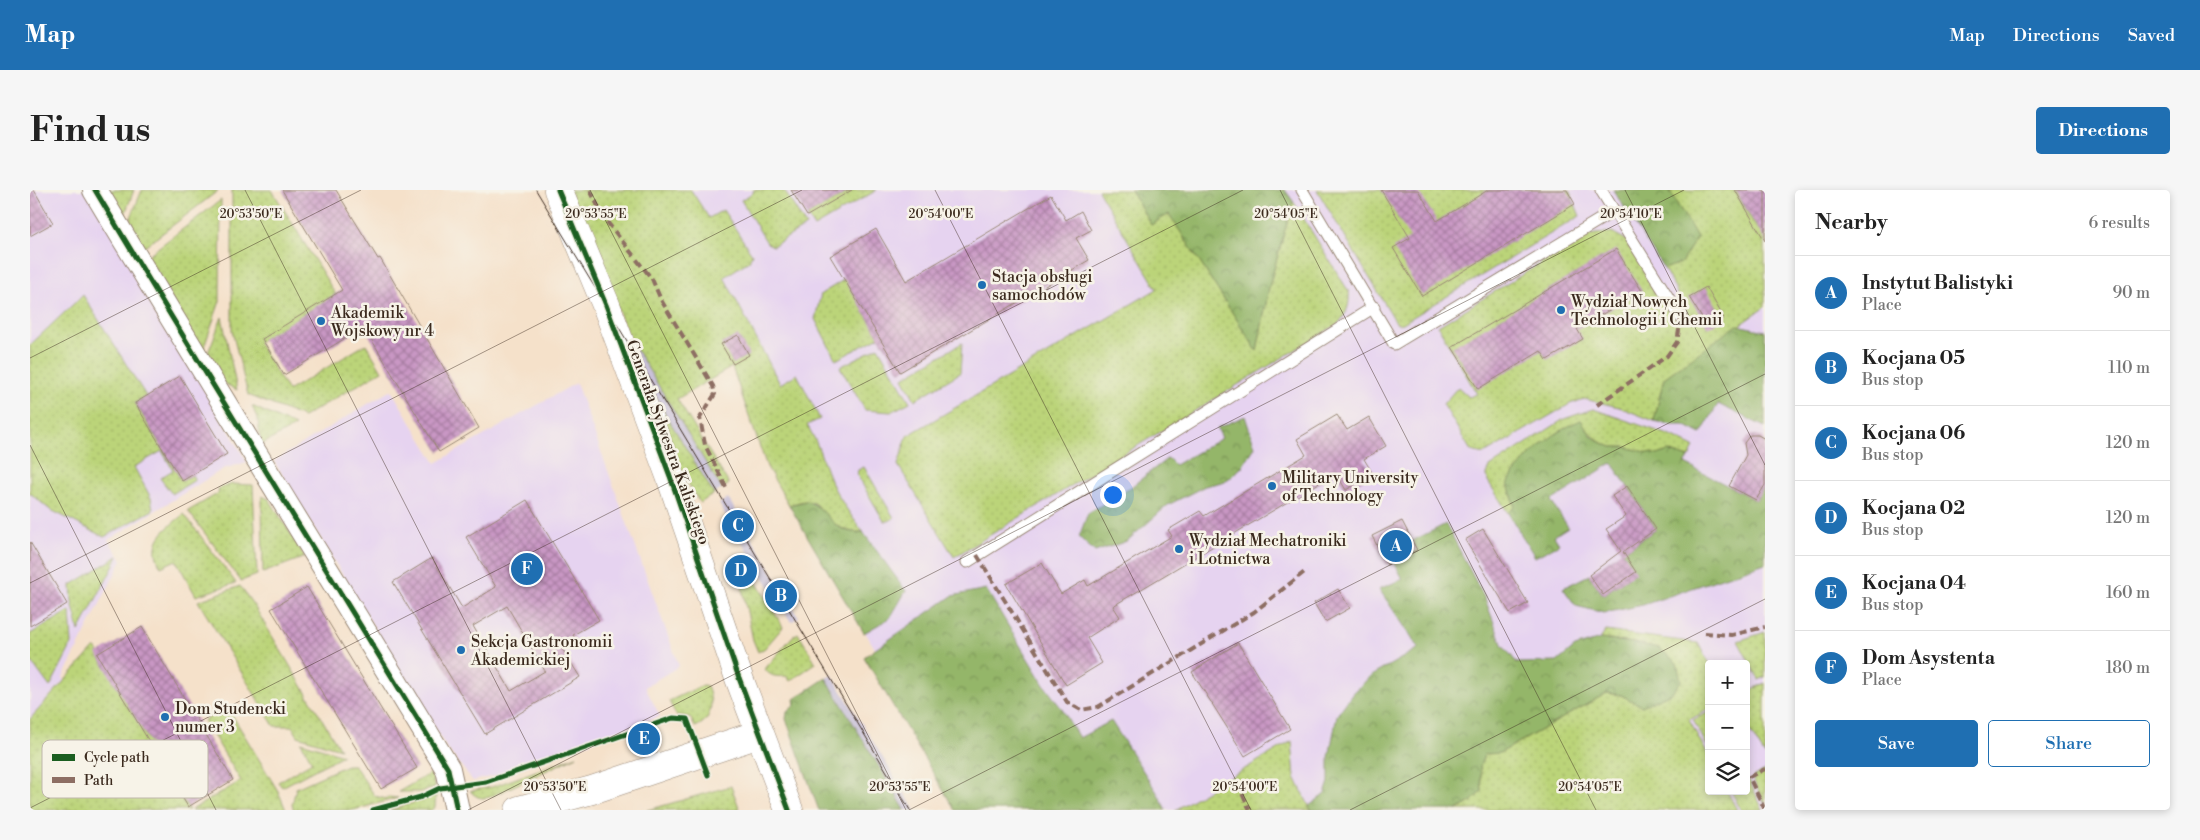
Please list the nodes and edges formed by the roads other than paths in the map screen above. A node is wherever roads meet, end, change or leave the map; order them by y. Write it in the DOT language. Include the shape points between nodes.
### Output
graph roads {
  1 [pos="95,190"];
  2 [pos="558,190"];
  3 [pos="1302,190"];
  4 [pos="1601,190"];
  5 [pos="1614,211"];
  6 [pos="1374,308"];
  7 [pos="1681,318"];
  8 [pos="967,562"];
  9 [pos="760,734"];
  10 [pos="457,810"];
  11 [pos="519,810"];
  12 [pos="789,810"];
  1 -- 10 [label="street" via="448,769"];
  2 -- 9 [label="street, Generała Sylwestra Kaliskiego" via="606,305 670,476"];
  3 -- 6 [label="lane"];
  4 -- 5 [label="lane"];
  5 -- 6 [label="lane" via="1394,344"];
  5 -- 7 [label="lane"];
  6 -- 8 [label="lane"];
  9 -- 11 [label="street" via="592,790"];
  9 -- 12 [label="street, Generała Sylwestra Kaliskiego"];
}
